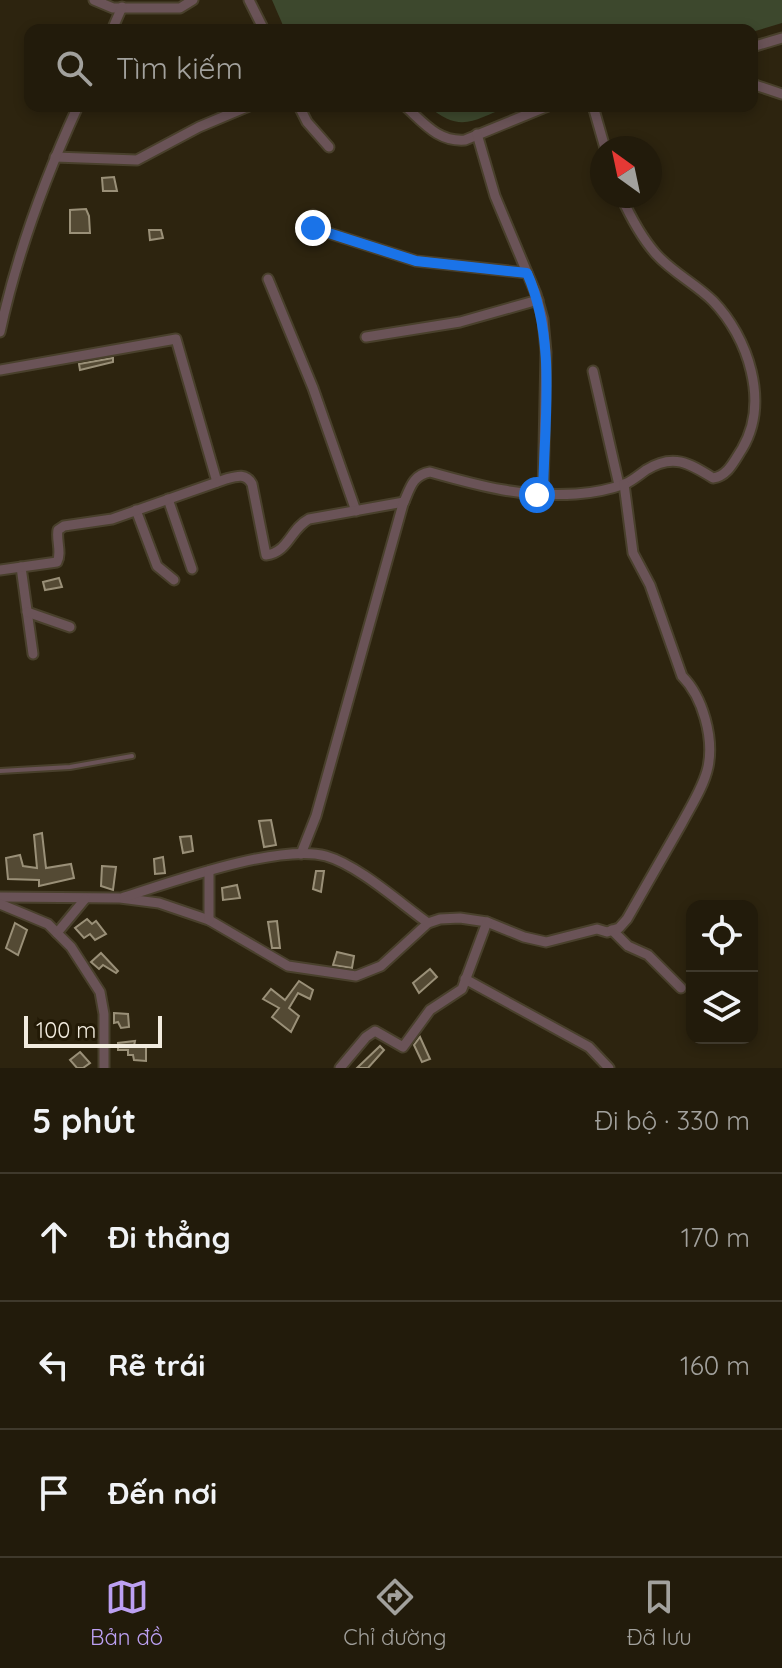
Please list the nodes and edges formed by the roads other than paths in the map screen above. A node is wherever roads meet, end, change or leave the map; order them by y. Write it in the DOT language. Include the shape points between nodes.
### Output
graph roads {
  1 [pos="94,0"];
  2 [pos="193,0"];
  3 [pos="249,0"];
  4 [pos="122,7"];
  5 [pos="115,24"];
  6 [pos="261,24"];
  7 [pos="782,38"];
  8 [pos="758,45"];
  9 [pos="758,86"];
  10 [pos="782,94"];
  11 [pos="75,112"];
  12 [pos="235,112"];
  13 [pos="302,112"];
  14 [pos="412,112"];
  15 [pos="533,112"];
  16 [pos="595,112"];
  17 [pos="477,134"];
  18 [pos="602,136"];
  19 [pos="329,147"];
  20 [pos="55,157"];
  21 [pos="626,208"];
  22 [pos="313,215"];
  23 [pos="527,273"];
  24 [pos="268,279"];
  25 [pos="538,300"];
  26 [pos="0,332"];
  27 [pos="366,337"];
  28 [pos="0,370"];
  29 [pos="593,371"];
  30 [pos="217,482"];
  31 [pos="622,484"];
  32 [pos="543,495"];
  33 [pos="168,499"];
  34 [pos="404,502"];
  35 [pos="136,510"];
  36 [pos="356,511"];
  37 [pos="21,567"];
  38 [pos="192,569"];
  39 [pos="0,570"];
  40 [pos="174,580"];
  41 [pos="27,612"];
  42 [pos="70,627"];
  43 [pos="33,654"];
  44 [pos="132,756"];
  45 [pos="0,771"];
  46 [pos="301,854"];
  47 [pos="209,871"];
  48 [pos="0,897"];
  49 [pos="120,898"];
  50 [pos="85,899"];
  51 [pos="0,904"];
  52 [pos="209,920"];
  53 [pos="487,922"];
  54 [pos="428,923"];
  55 [pos="612,930"];
  56 [pos="57,933"];
  57 [pos="465,979"];
  58 [pos="681,988"];
  59 [pos="104,1068"];
  60 [pos="340,1068"];
  61 [pos="609,1068"];
  1 -- 4 [label="street"];
  2 -- 4 [label="street" via="180,8"];
  3 -- 6 [label="street"];
  4 -- 5 [label="street"];
  7 -- 8 [label="street"];
  9 -- 10 [label="street"];
  11 -- 20 [label="street"];
  12 -- 20 [label="street" via="137,160"];
  13 -- 19 [label="street"];
  14 -- 17 [label="street" via="451,141"];
  15 -- 17 [label="street"];
  16 -- 18 [label="street"];
  17 -- 23 [label="street" via="495,196"];
  20 -- 26 [label="street" via="26,231"];
  21 -- 31 [label="street" via="656,254 711,299 736,328 756,400 745,443 720,478 669,460"];
  22 -- 23 [label="street" via="313,228 416,261"];
  23 -- 25 [label="street"];
  24 -- 36 [label="street"];
  25 -- 27 [label="street" via="460,322"];
  25 -- 32 [label="street" via="546,352"];
  28 -- 30 [label="street" via="176,339"];
  29 -- 31 [label="street"];
  30 -- 33 [label="street"];
  30 -- 36 [label="street" via="248,478 266,555 282,550 303,522"];
  31 -- 32 [label="street" via="580,494"];
  31 -- 55 [label="street" via="633,553 682,676 701,707 708,768 627,919"];
  32 -- 34 [label="street" via="498,491 430,472 413,480"];
  33 -- 35 [label="street"];
  33 -- 38 [label="street"];
  34 -- 36 [label="street"];
  34 -- 46 [label="street"];
  35 -- 37 [label="street" via="64,526 58,530 57,562"];
  35 -- 40 [label="street" via="157,566"];
  37 -- 39 [label="street"];
  37 -- 41 [label="street"];
  41 -- 42 [label="street"];
  41 -- 43 [label="street"];
  44 -- 45 [label="lane"];
  46 -- 47 [label="street"];
  46 -- 54 [label="street" via="326,856 365,877"];
  47 -- 49 [label="street"];
  47 -- 52 [label="street"];
  48 -- 50 [label="street"];
  49 -- 50 [label="street"];
  49 -- 52 [label="street" via="159,903"];
  50 -- 56 [label="street"];
  51 -- 56 [label="street"];
  52 -- 54 [label="street" via="288,966 356,976 381,966"];
  53 -- 54 [label="street" via="460,918"];
  53 -- 55 [label="street" via="546,942"];
  53 -- 57 [label="street"];
  55 -- 58 [label="street" via="628,946 648,955"];
  56 -- 59 [label="street" via="100,992"];
  57 -- 60 [label="street" via="462,989 430,1010 403,1047 375,1031"];
  57 -- 61 [label="street" via="589,1047"];
}
